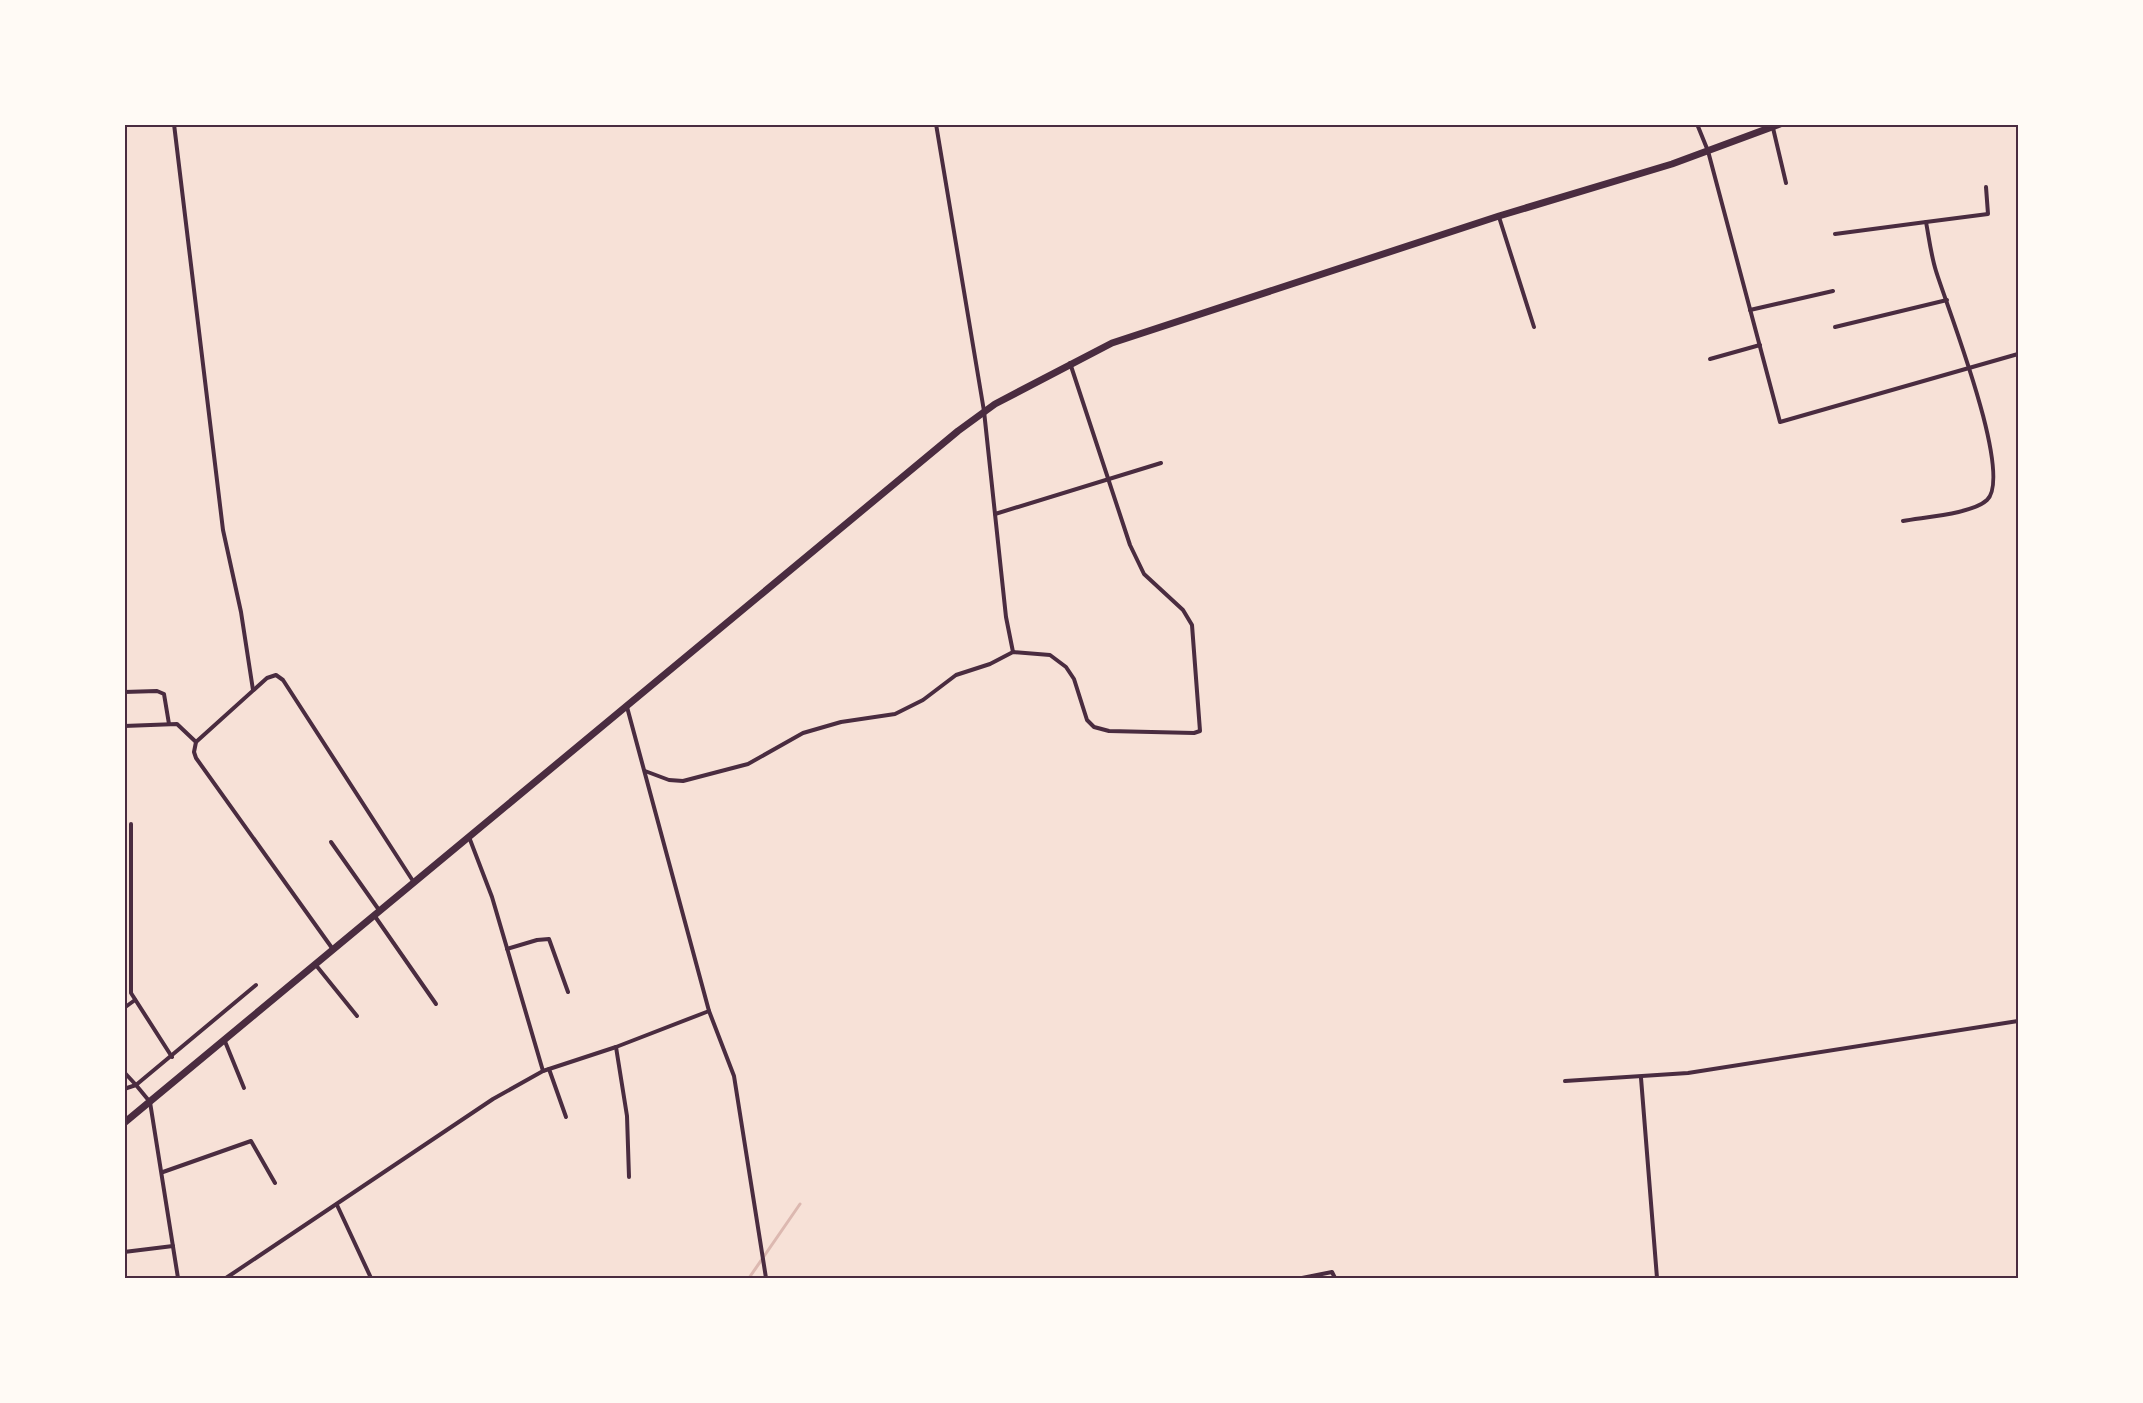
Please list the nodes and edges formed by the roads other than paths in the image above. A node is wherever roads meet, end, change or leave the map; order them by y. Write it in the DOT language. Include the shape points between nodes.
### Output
graph roads {
  1 [pos="174,124"];
  2 [pos="936,124"];
  3 [pos="1697,124"];
  4 [pos="1777,126"];
  5 [pos="1708,151"];
  6 [pos="1786,183"];
  7 [pos="1986,187"];
  8 [pos="1499,216"];
  9 [pos="1926,222"];
  10 [pos="1835,234"];
  11 [pos="1833,291"];
  12 [pos="1947,300"];
  13 [pos="1750,310"];
  14 [pos="1534,327"];
  15 [pos="1835,327"];
  16 [pos="1760,345"];
  17 [pos="2019,354"];
  18 [pos="1710,359"];
  19 [pos="1070,363"];
  20 [pos="1970,369"];
  21 [pos="984,411"];
  22 [pos="1161,463"];
  23 [pos="1109,480"];
  24 [pos="995,514"];
  25 [pos="1903,521"];
  26 [pos="1013,652"];
  27 [pos="253,690"];
  28 [pos="124,692"];
  29 [pos="627,707"];
  30 [pos="169,724"];
  31 [pos="124,726"];
  32 [pos="196,742"];
  33 [pos="645,771"];
  34 [pos="131,825"];
  35 [pos="468,835"];
  36 [pos="331,842"];
  37 [pos="412,881"];
  38 [pos="376,912"];
  39 [pos="332,948"];
  40 [pos="507,949"];
  41 [pos="314,964"];
  42 [pos="256,986"];
  43 [pos="568,992"];
  44 [pos="135,1000"];
  45 [pos="436,1004"];
  46 [pos="124,1008"];
  47 [pos="710,1011"];
  48 [pos="357,1016"];
  49 [pos="2019,1021"];
  50 [pos="224,1039"];
  51 [pos="616,1047"];
  52 [pos="172,1057"];
  53 [pos="549,1069"];
  54 [pos="543,1071"];
  55 [pos="124,1072"];
  56 [pos="1641,1078"];
  57 [pos="1565,1081"];
  58 [pos="136,1085"];
  59 [pos="244,1088"];
  60 [pos="124,1089"];
  61 [pos="150,1102"];
  62 [pos="566,1117"];
  63 [pos="124,1123"];
  64 [pos="163,1172"];
  65 [pos="629,1177"];
  66 [pos="275,1183"];
  67 [pos="337,1205"];
  68 [pos="173,1246"];
  69 [pos="124,1252"];
  70 [pos="178,1278"];
  71 [pos="226,1278"];
  72 [pos="371,1278"];
  73 [pos="766,1278"];
  74 [pos="1302,1278"];
  75 [pos="1335,1278"];
  76 [pos="1657,1278"];
  1 -- 27 [label="street" via="223,530"];
  2 -- 21 [label="street"];
  3 -- 5 [label="street"];
  4 -- 5 [label="main road"];
  4 -- 6 [label="street"];
  5 -- 8 [label="main road"];
  5 -- 13 [label="street"];
  7 -- 9 [label="street" via="1988,214"];
  8 -- 14 [label="street"];
  8 -- 19 [label="main road" via="1112,343"];
  9 -- 10 [label="street"];
  9 -- 12 [label="street"];
  11 -- 13 [label="street"];
  12 -- 15 [label="street"];
  12 -- 20 [label="street"];
  13 -- 16 [label="street"];
  16 -- 18 [label="street"];
  16 -- 20 [label="street" via="1781,423"];
  17 -- 20 [label="street"];
  19 -- 21 [label="main road"];
  19 -- 23 [label="street"];
  20 -- 25 [label="street" via="1995,473 1990,495 1976,507"];
  21 -- 24 [label="street"];
  21 -- 29 [label="main road"];
  22 -- 23 [label="street"];
  23 -- 24 [label="street"];
  23 -- 26 [label="street" via="1130,545 1144,574 1183,610 1192,625 1200,731 1109,731 1095,727 1087,720 1074,679 1066,668 1050,656"];
  24 -- 26 [label="street"];
  26 -- 33 [label="street" via="956,675 895,714 841,722 803,733 748,764 683,780 669,780"];
  27 -- 32 [label="street"];
  27 -- 37 [label="street" via="272,675 283,680"];
  28 -- 30 [label="street" via="164,694"];
  29 -- 33 [label="street"];
  29 -- 35 [label="main road"];
  30 -- 31 [label="street"];
  30 -- 32 [label="street" via="180,725"];
  32 -- 39 [label="street" via="196,758"];
  33 -- 47 [label="street"];
  34 -- 44 [label="street" via="130,983"];
  35 -- 37 [label="main road"];
  35 -- 40 [label="street"];
  36 -- 38 [label="street"];
  37 -- 38 [label="main road"];
  38 -- 39 [label="main road"];
  38 -- 45 [label="street"];
  39 -- 41 [label="main road"];
  40 -- 43 [label="street" via="549,939"];
  40 -- 54 [label="street"];
  41 -- 48 [label="street"];
  41 -- 50 [label="main road"];
  42 -- 52 [label="street"];
  44 -- 46 [label="street"];
  44 -- 52 [label="street"];
  47 -- 51 [label="street"];
  47 -- 73 [label="street" via="734,1076"];
  49 -- 56 [label="street"];
  50 -- 59 [label="street"];
  50 -- 61 [label="main road"];
  51 -- 53 [label="street"];
  51 -- 65 [label="street" via="627,1116"];
  52 -- 58 [label="street"];
  53 -- 54 [label="street"];
  53 -- 62 [label="street"];
  54 -- 67 [label="street" via="493,1099"];
  55 -- 58 [label="street"];
  56 -- 57 [label="street"];
  56 -- 76 [label="street"];
  58 -- 60 [label="street"];
  58 -- 61 [label="street"];
  61 -- 63 [label="main road"];
  61 -- 64 [label="street"];
  64 -- 66 [label="street" via="249,1141 258,1149"];
  64 -- 68 [label="street"];
  67 -- 71 [label="street"];
  67 -- 72 [label="street"];
  68 -- 69 [label="street"];
  68 -- 70 [label="street"];
  74 -- 75 [label="street" via="1332,1272"];
}
